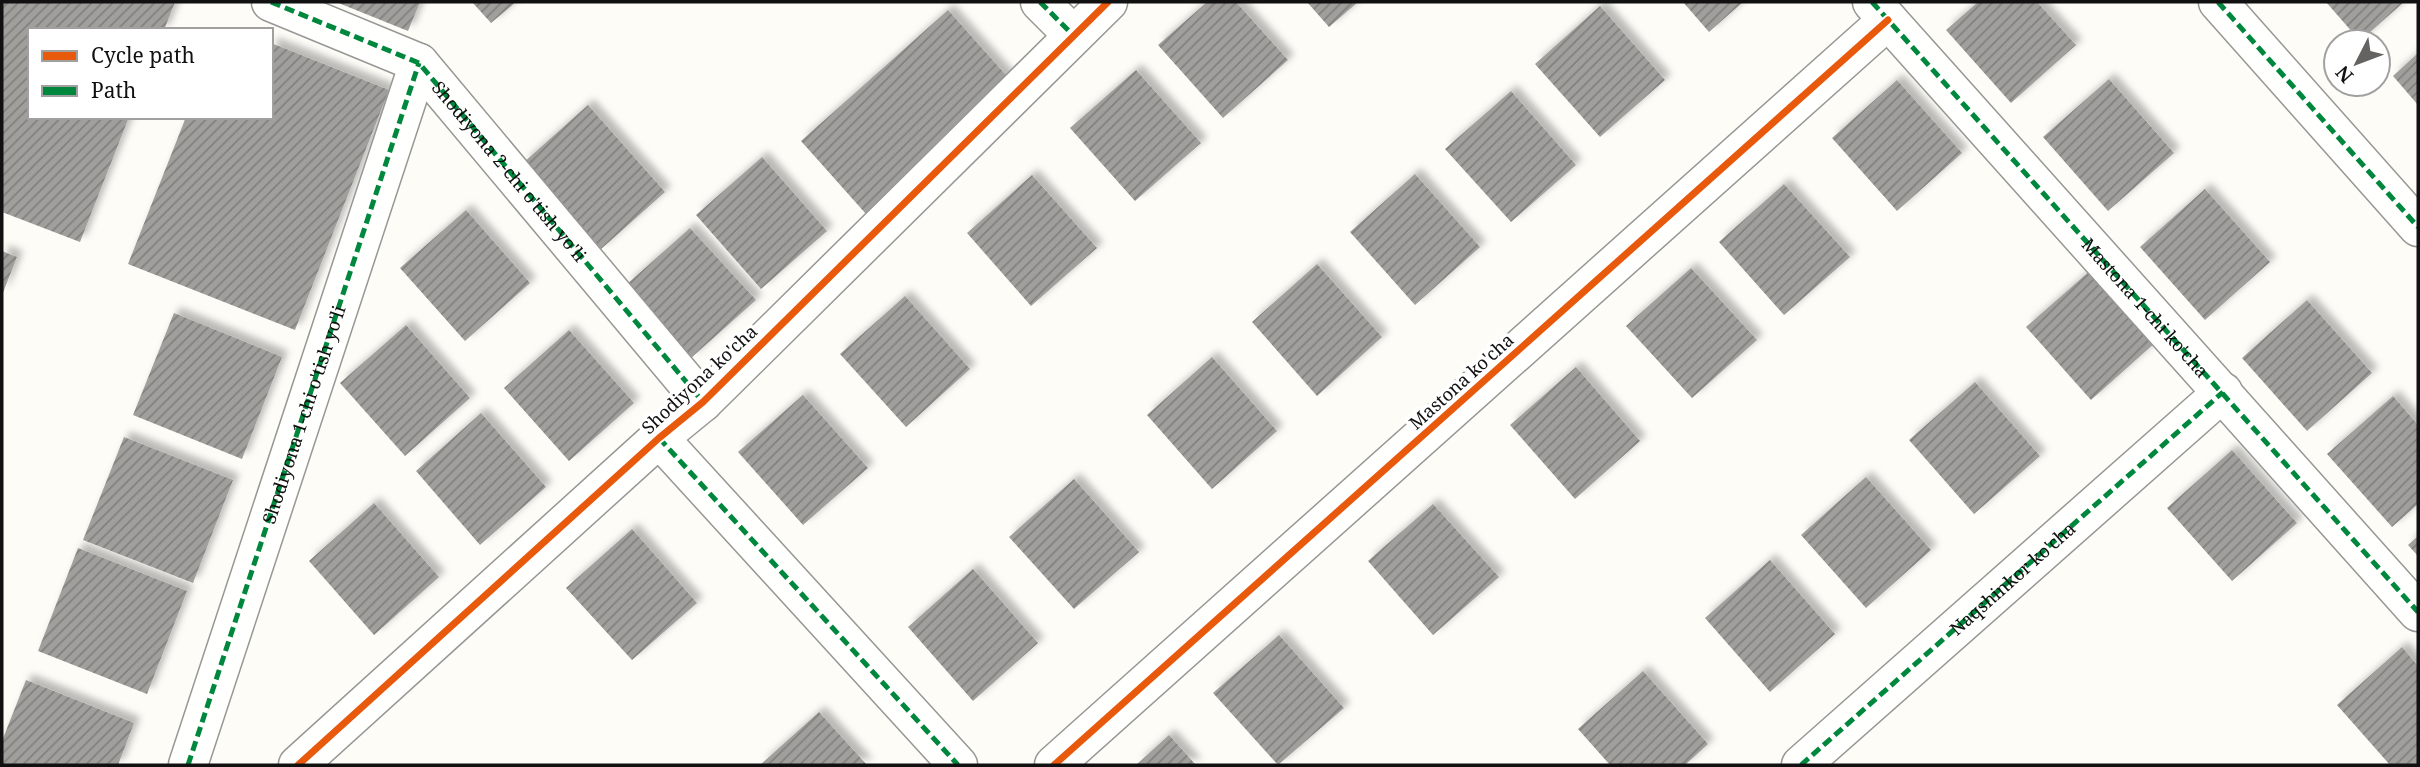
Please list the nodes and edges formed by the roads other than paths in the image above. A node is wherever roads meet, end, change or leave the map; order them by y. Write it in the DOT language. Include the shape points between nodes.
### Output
graph roads {
  1 [pos="271,2"];
  2 [pos="1040,2"];
  3 [pos="1108,2"];
  4 [pos="2218,2"];
  5 [pos="1880,11"];
  6 [pos="1073,34"];
  7 [pos="419,63"];
  8 [pos="2418,227"];
  9 [pos="2223,392"];
  10 [pos="703,402"];
  11 [pos="659,438"];
  12 [pos="2418,612"];
  13 [pos="188,765"];
  14 [pos="298,765"];
  15 [pos="958,765"];
  16 [pos="1054,765"];
  17 [pos="1801,765"];
  1 -- 7 [label="street, Shodiyona 2-chi o'tish yo'li"];
  2 -- 6 [label="street"];
  3 -- 6 [label="street, Shodiyona ko'cha"];
  4 -- 8 [label="street"];
  5 -- 9 [label="street, Mastona 1-chi ko'cha"];
  5 -- 16 [label="street, Mastona ko'cha"];
  6 -- 10 [label="street, Shodiyona ko'cha"];
  7 -- 10 [label="street, Shodiyona 2-chi o'tish yo'li"];
  7 -- 13 [label="street, Shodiyona 1-chi o'tish yo'li"];
  9 -- 12 [label="street, Mastona 1-chi ko'cha"];
  9 -- 17 [label="street, Naqshinkor ko'cha"];
  10 -- 11 [label="street, Shodiyona ko'cha"];
  11 -- 14 [label="street, Shodiyona ko'cha"];
  11 -- 15 [label="street"];
}
